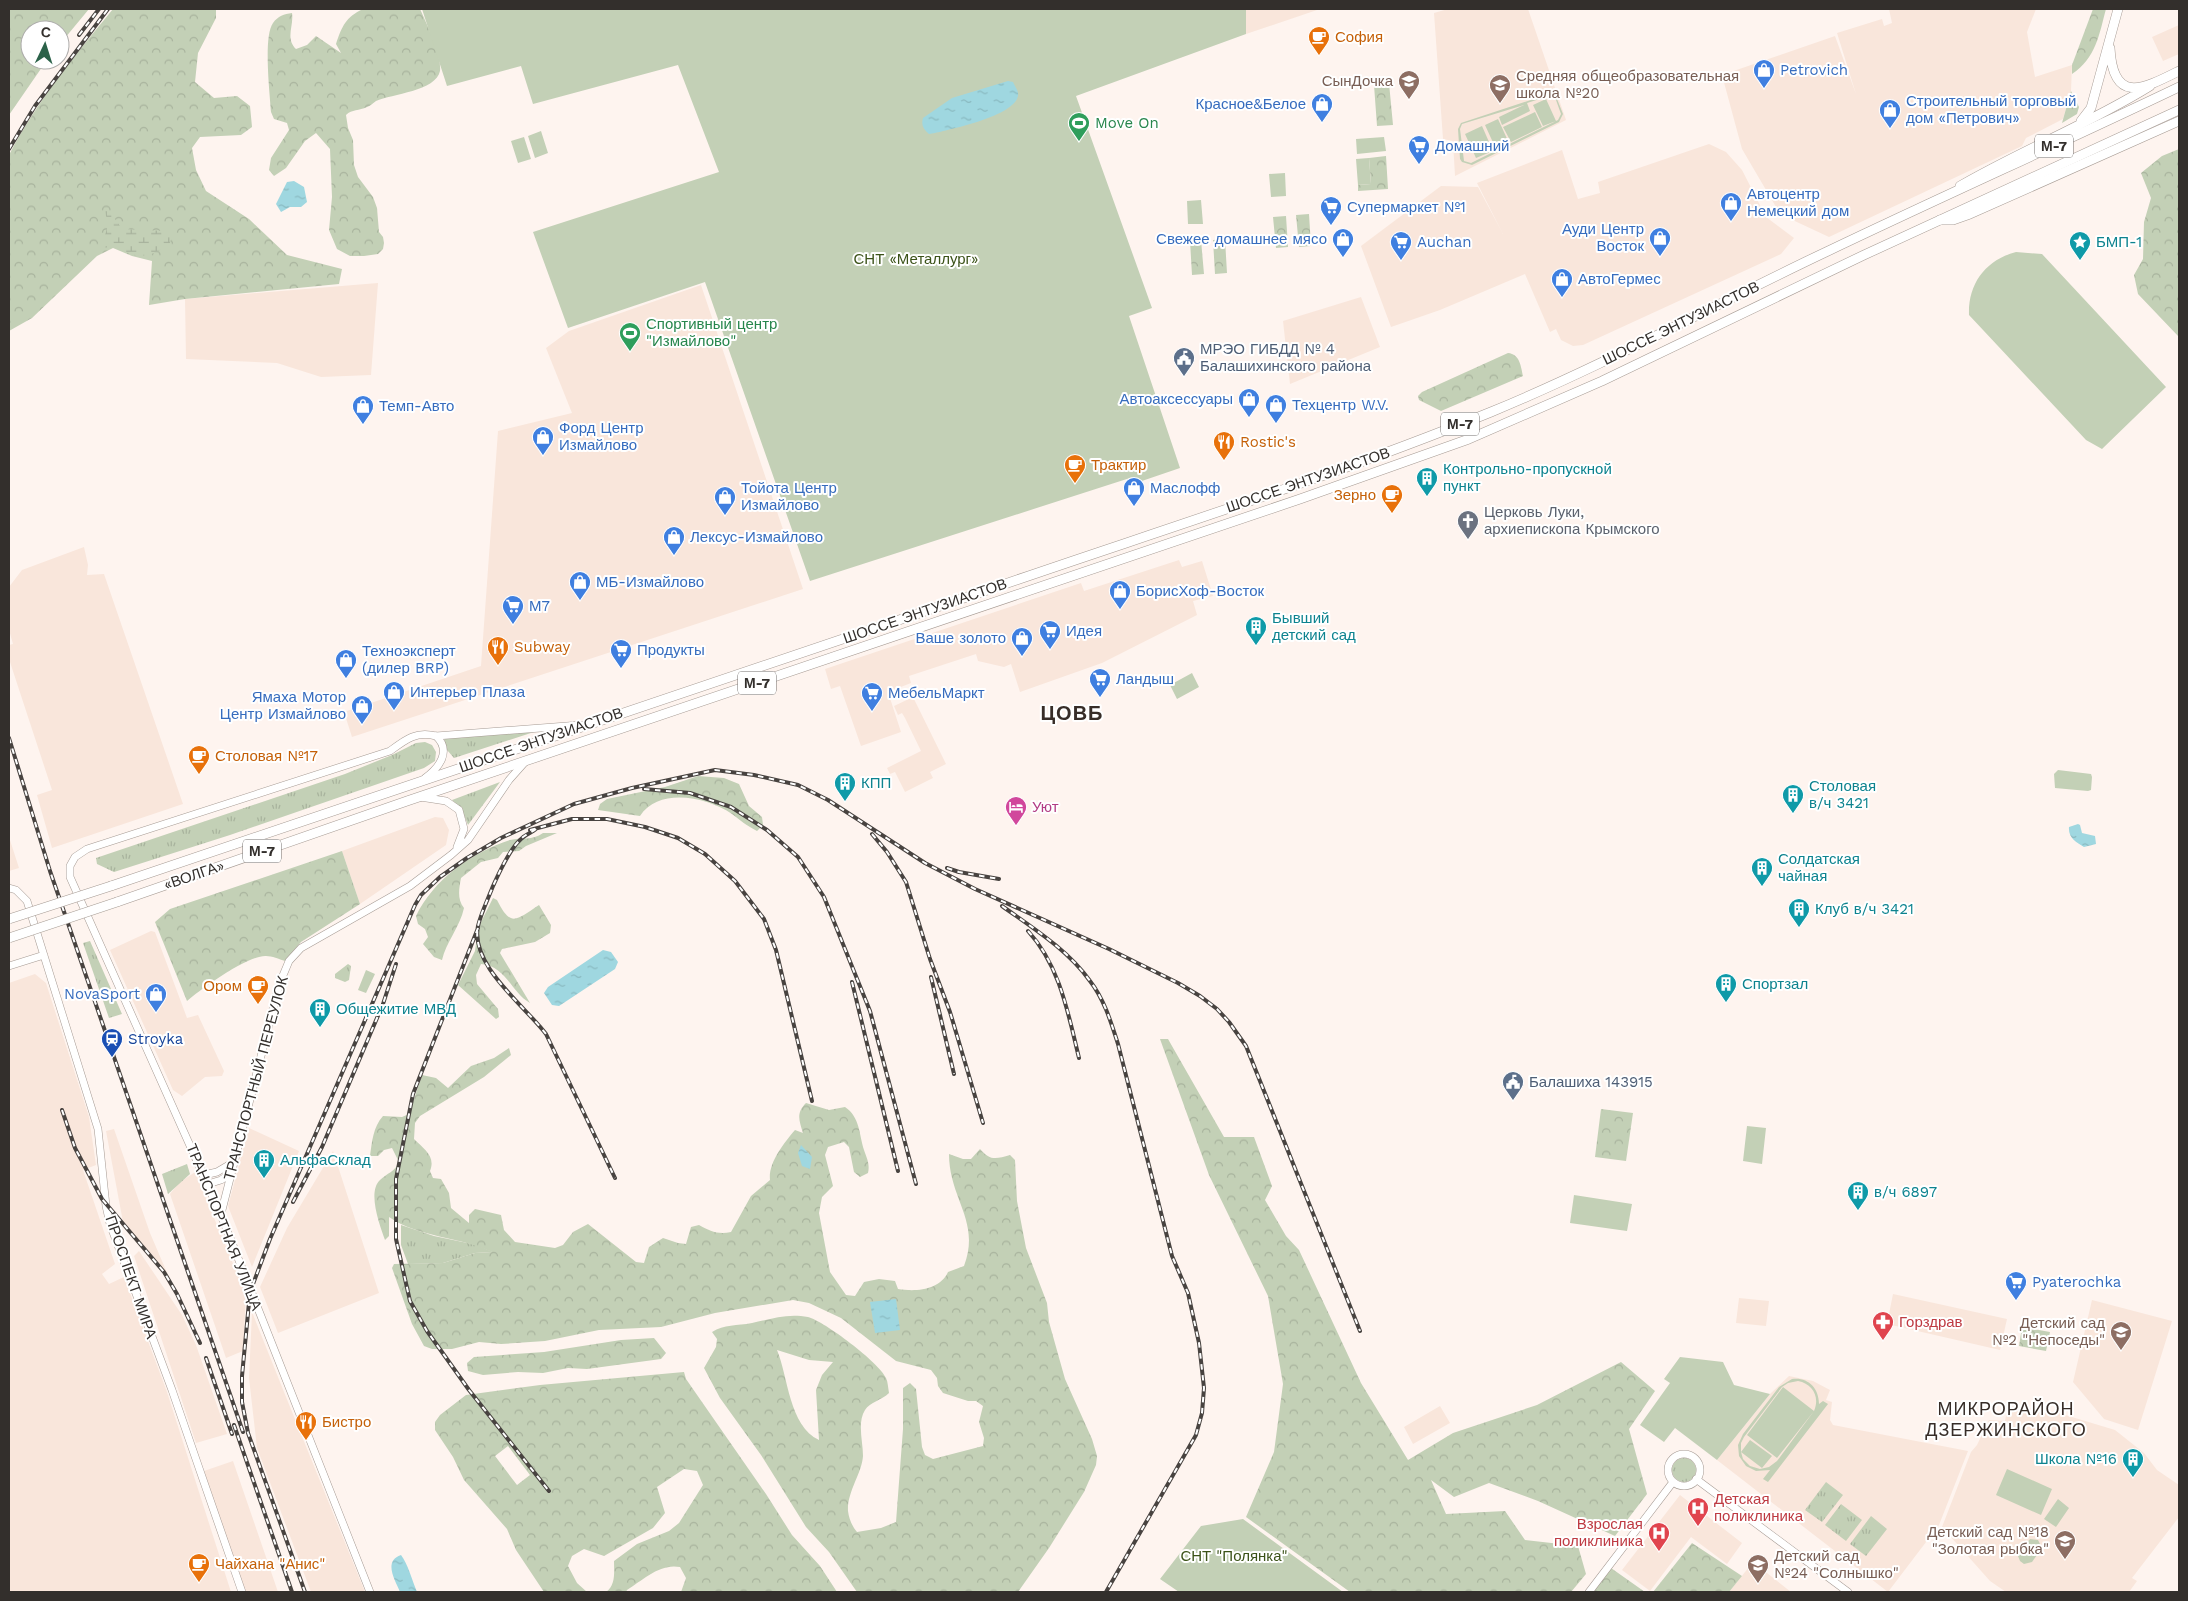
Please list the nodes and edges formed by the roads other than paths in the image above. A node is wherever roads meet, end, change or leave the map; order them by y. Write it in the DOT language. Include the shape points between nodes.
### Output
graph roads {
  1 [pos="2118,9"];
  2 [pos="2110,40"];
  3 [pos="2179,71"];
  4 [pos="2150,86"];
  5 [pos="2179,86"];
  6 [pos="2179,110"];
  7 [pos="2179,121"];
  8 [pos="2075,127"];
  9 [pos="1929,203"];
  10 [pos="1939,220"];
  11 [pos="585,725"];
  12 [pos="436,736"];
  13 [pos="525,761"];
  14 [pos="425,778"];
  15 [pos="402,786"];
  16 [pos="420,796"];
  17 [pos="407,801"];
  18 [pos="455,852"];
  19 [pos="9,888"];
  20 [pos="9,919"];
  21 [pos="9,938"];
  22 [pos="44,955"];
  23 [pos="9,966"];
  24 [pos="234,1162"];
  25 [pos="230,1174"];
  26 [pos="204,1175"];
  27 [pos="208,1184"];
  28 [pos="221,1215"];
  29 [pos="1696,1479"];
  30 [pos="1674,1482"];
  31 [pos="242,1592"];
  32 [pos="370,1592"];
  33 [pos="1589,1592"];
  34 [pos="1848,1592"];
  1 -- 2 [label="main road"];
  2 -- 4 [label="main road" via="2111,65 2117,79 2130,87"];
  2 -- 8 [label="main road" via="2091,108"];
  3 -- 4 [label="main road"];
  4 -- 8 [label="main road"];
  5 -- 9 [label="main road, ШОССЕ ЭНТУЗИАСТОВ / М-7"];
  6 -- 10 [label="main road, ШОССЕ ЭНТУЗИАСТОВ / М-7"];
  7 -- 10 [label="main road" via="1970,214 1953,220"];
  8 -- 9 [label="main road" via="1992,167"];
  9 -- 11 [label="main road, ШОССЕ ЭНТУЗИАСТОВ / М-7" via="1595,364 1406,446 1306,483"];
  10 -- 13 [label="main road, ШОССЕ ЭНТУЗИАСТОВ / М-7" via="1602,380 1469,439"];
  11 -- 12 [label="street"];
  11 -- 14 [label="main road, ШОССЕ ЭНТУЗИАСТОВ / М-7"];
  12 -- 14 [label="street" via="444,749 442,758 436,770"];
  12 -- 26 [label="street, ТРАНСПОРТНАЯ УЛИЦА" via="415,734 390,750 87,849 75,857 70,866 70,877"];
  13 -- 16 [label="main road, ШОССЕ ЭНТУЗИАСТОВ / М-7"];
  13 -- 18 [label="street, ТРАНСПОРТНЫЙ ПЕРЕУЛОК" via="508,780 468,840"];
  14 -- 15 [label="main road, ШОССЕ ЭНТУЗИАСТОВ / М-7"];
  15 -- 20 [label="main road, «ВОЛГА» / М-7, bridge"];
  16 -- 17 [label="main road, ШОССЕ ЭНТУЗИАСТОВ / М-7"];
  16 -- 18 [label="street" via="446,801 460,810 464,829"];
  17 -- 21 [label="main road, «ВОЛГА» / М-7, bridge"];
  18 -- 24 [label="street, ТРАНСПОРТНЫЙ ПЕРЕУЛОК" via="410,886 301,948 289,960 279,985"];
  19 -- 22 [label="street, ПРОСПЕКТ МИРА" via="16,890 26,901"];
  22 -- 23 [label="street"];
  22 -- 31 [label="street, ПРОСПЕКТ МИРА" via="98,1129 110,1224"];
  24 -- 25 [label="street, ТРАНСПОРТНЫЙ ПЕРЕУЛОК"];
  24 -- 26 [label="street"];
  25 -- 27 [label="street"];
  25 -- 28 [label="street, ТРАНСПОРТНЫЙ ПЕРЕУЛОК"];
  26 -- 27 [label="street, ТРАНСПОРТНАЯ УЛИЦА"];
  27 -- 28 [label="street, ТРАНСПОРТНАЯ УЛИЦА"];
  28 -- 32 [label="street, ТРАНСПОРТНАЯ УЛИЦА"];
  29 -- 30 [label="street" via="1683,1486"];
  29 -- 30 [label="street" via="1700,1469 1696,1460 1682,1454 1672,1459 1668,1468"];
  29 -- 34 [label="street"];
  30 -- 33 [label="street"];
}
